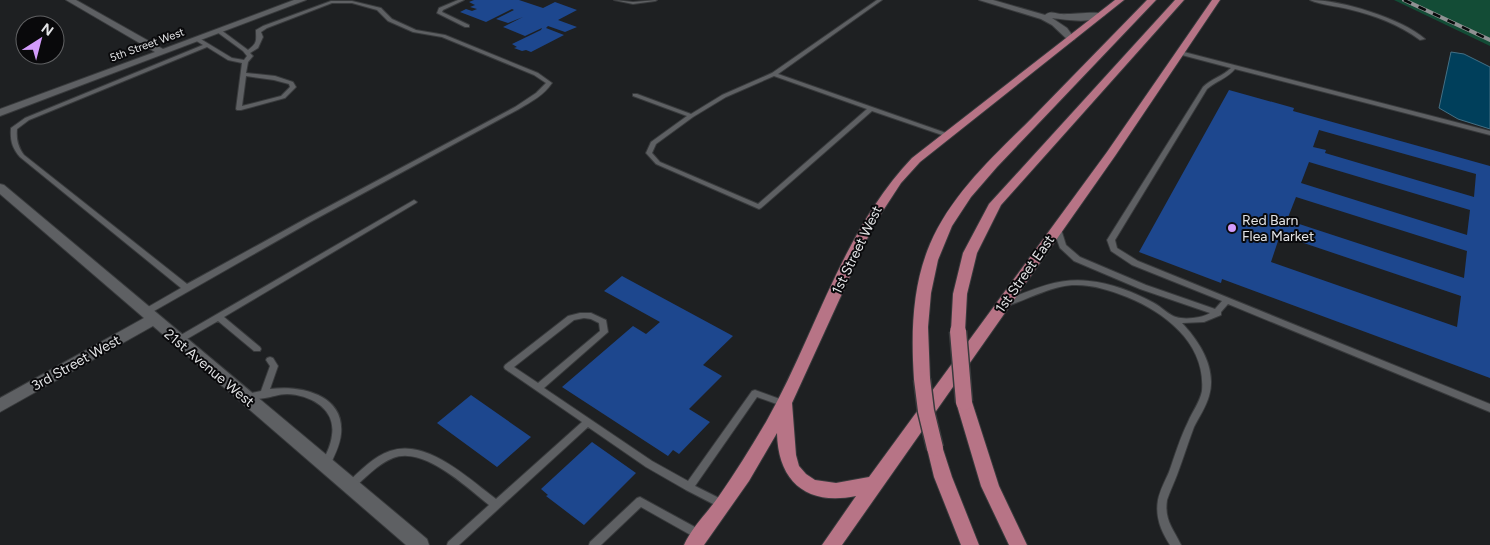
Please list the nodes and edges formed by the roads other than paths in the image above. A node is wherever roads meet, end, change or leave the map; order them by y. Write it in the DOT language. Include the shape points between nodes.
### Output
graph roads {
  1 [pos="70,0"];
  2 [pos="302,0"];
  3 [pos="462,0"];
  4 [pos="616,0"];
  5 [pos="655,0"];
  6 [pos="880,0"];
  7 [pos="983,0"];
  8 [pos="1120,0"];
  9 [pos="1152,0"];
  10 [pos="1180,0"];
  11 [pos="1216,0"];
  12 [pos="1312,0"];
  13 [pos="1026,12"];
  14 [pos="1101,15"];
  15 [pos="467,26"];
  16 [pos="219,31"];
  17 [pos="197,39"];
  18 [pos="1070,39"];
  19 [pos="1422,39"];
  20 [pos="206,45"];
  21 [pos="162,52"];
  22 [pos="247,53"];
  23 [pos="1180,53"];
  24 [pos="245,62"];
  25 [pos="1234,67"];
  26 [pos="244,74"];
  27 [pos="774,74"];
  28 [pos="635,95"];
  29 [pos="872,108"];
  30 [pos="0,113"];
  31 [pos="691,116"];
  32 [pos="1490,134"];
  33 [pos="947,135"];
  34 [pos="0,188"];
  35 [pos="414,202"];
  36 [pos="1058,229"];
  37 [pos="187,288"];
  38 [pos="1227,300"];
  39 [pos="1005,304"];
  40 [pos="1218,313"];
  41 [pos="148,316"];
  42 [pos="218,317"];
  43 [pos="1173,320"];
  44 [pos="177,341"];
  45 [pos="257,349"];
  46 [pos="270,360"];
  47 [pos="538,388"];
  48 [pos="264,394"];
  49 [pos="244,398"];
  50 [pos="785,404"];
  51 [pos="0,406"];
  52 [pos="1490,408"];
  53 [pos="588,422"];
  54 [pos="326,466"];
  55 [pos="876,483"];
  56 [pos="350,486"];
  57 [pos="690,487"];
  58 [pos="496,505"];
  59 [pos="724,505"];
  60 [pos="697,540"];
  61 [pos="420,545"];
  62 [pos="452,545"];
  63 [pos="594,545"];
  64 [pos="831,545"];
  65 [pos="970,545"];
  66 [pos="1018,545"];
  67 [pos="1176,545"];
  1 -- 21 [label="street"];
  2 -- 16 [label="street, 5th Street West"];
  3 -- 15 [label="lane" via="441,9 439,14"];
  4 -- 5 [label="lane" via="633,3"];
  6 -- 27 [label="lane"];
  7 -- 13 [label="street"];
  8 -- 14 [label="main road, 1st Street West"];
  9 -- 65 [label="main road, bridge" via="994,163 955,210 937,244 926,283 920,330 922,378 935,448"];
  10 -- 66 [label="main road, bridge" via="995,204 970,253 960,294 958,331 964,402 990,486"];
  11 -- 23 [label="main road, 1st Street East"];
  12 -- 19 [label="lane" via="1373,14"];
  13 -- 14 [label="street" via="1066,18"];
  13 -- 18 [label="street" via="1061,26"];
  14 -- 18 [label="main road, 1st Street West"];
  16 -- 17 [label="street, 5th Street West"];
  16 -- 22 [label="lane"];
  17 -- 20 [label="lane"];
  17 -- 21 [label="street, 5th Street West"];
  18 -- 33 [label="main road, 1st Street West"];
  20 -- 24 [label="lane" via="230,59"];
  20 -- 37 [label="lane" via="27,119 14,128 13,136 16,149 22,156"];
  21 -- 30 [label="street, 5th Street West"];
  22 -- 24 [label="lane" via="250,56"];
  22 -- 37 [label="lane" via="256,47 260,37 258,31 338,1 379,9 390,20 415,31 443,36 536,74 549,83 544,91 506,113"];
  23 -- 25 [label="lane"];
  23 -- 36 [label="main road, 1st Street East"];
  24 -- 26 [label="lane"];
  25 -- 32 [label="lane"];
  25 -- 38 [label="lane" via="1226,76 1205,88 1111,240 1114,249 1135,263"];
  26 -- 26 [label="lane" via="239,109 283,97 293,87 291,83 275,78"];
  27 -- 29 [label="lane"];
  27 -- 31 [label="lane" via="716,100"];
  28 -- 31 [label="lane"];
  29 -- 31 [label="lane" via="759,207 652,159 649,154 653,143"];
  29 -- 33 [label="lane"];
  33 -- 50 [label="main road, 1st Street West" via="903,174 869,220"];
  34 -- 41 [label="street, 21st Avenue West"];
  35 -- 42 [label="lane"];
  36 -- 39 [label="main road, 1st Street East"];
  36 -- 40 [label="lane" via="1063,246 1077,259 1143,287"];
  37 -- 41 [label="lane"];
  38 -- 40 [label="lane"];
  38 -- 52 [label="lane"];
  39 -- 43 [label="lane" via="1046,286 1072,281 1088,282 1124,292"];
  39 -- 55 [label="main road, 1st Street East"];
  40 -- 43 [label="lane" via="1206,319"];
  41 -- 44 [label="street, 21st Avenue West"];
  41 -- 51 [label="street, 3rd Street West"];
  42 -- 44 [label="lane"];
  42 -- 45 [label="lane"];
  43 -- 67 [label="lane" via="1198,346 1206,365 1206,392 1161,504 1165,529"];
  44 -- 49 [label="street, 21st Avenue West"];
  46 -- 48 [label="lane" via="274,366"];
  47 -- 47 [label="lane" via="508,367 571,318 582,314 603,322 604,332 596,341"];
  47 -- 53 [label="lane"];
  48 -- 49 [label="lane"];
  48 -- 54 [label="lane" via="303,393 321,399 330,408 337,432"];
  49 -- 54 [label="street, 21st Avenue West"];
  50 -- 55 [label="main road" via="787,455 799,478 833,492 856,490"];
  50 -- 57 [label="lane" via="755,392"];
  50 -- 59 [label="main road, 1st Street West"];
  53 -- 57 [label="lane" via="649,464"];
  53 -- 58 [label="lane"];
  54 -- 56 [label="street, 21st Avenue West"];
  55 -- 64 [label="main road, 1st Street East"];
  56 -- 58 [label="lane" via="383,458 404,450 440,463"];
  56 -- 61 [label="street, 21st Avenue West"];
  57 -- 59 [label="lane"];
  58 -- 62 [label="lane"];
  59 -- 60 [label="main road, 1st Street West"];
  60 -- 63 [label="lane" via="640,501"];
}
